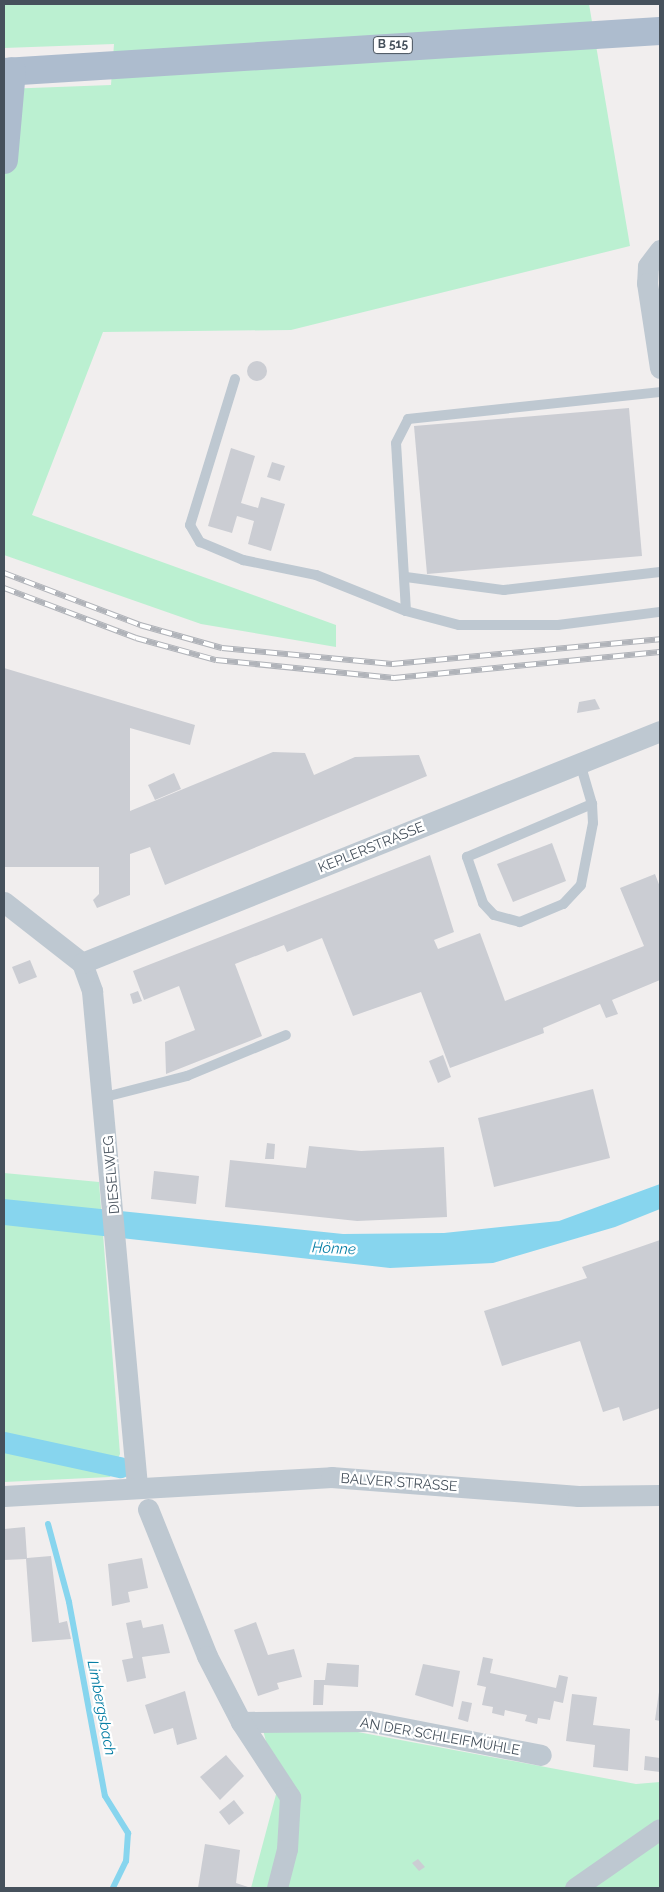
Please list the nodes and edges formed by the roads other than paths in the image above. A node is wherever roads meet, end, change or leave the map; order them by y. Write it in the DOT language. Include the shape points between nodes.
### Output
graph roads {
  1 [pos="660,31"];
  2 [pos="8,71"];
  3 [pos="5,148"];
  4 [pos="658,253"];
  5 [pos="660,368"];
  6 [pos="234,379"];
  7 [pos="660,392"];
  8 [pos="660,572"];
  9 [pos="406,577"];
  10 [pos="406,611"];
  11 [pos="660,612"];
  12 [pos="660,731"];
  13 [pos="580,763"];
  14 [pos="592,804"];
  15 [pos="4,902"];
  16 [pos="82,963"];
  17 [pos="286,1035"];
  18 [pos="105,1097"];
  19 [pos="137,1488"];
  20 [pos="660,1495"];
  21 [pos="4,1496"];
  22 [pos="148,1510"];
  23 [pos="242,1722"];
  24 [pos="541,1755"];
  25 [pos="660,1829"];
  26 [pos="277,1888"];
  27 [pos="575,1888"];
  1 -- 2 [label="main road, B 515"];
  2 -- 3 [label="main road"];
  4 -- 5 [label="street" via="647,283"];
  6 -- 10 [label="lane" via="190,525 200,542 243,560 316,575"];
  7 -- 9 [label="lane" via="408,419 396,442"];
  8 -- 9 [label="lane" via="504,590"];
  9 -- 10 [label="lane"];
  10 -- 11 [label="lane" via="459,625 491,627 558,625"];
  12 -- 13 [label="street, KEPLERSTRASSE"];
  13 -- 14 [label="lane"];
  13 -- 16 [label="street, KEPLERSTRASSE"];
  14 -- 14 [label="lane" via="588,858 574,897 520,922 494,915 483,902 467,857"];
  15 -- 16 [label="street"];
  16 -- 18 [label="street, DIESELWEG" via="99,1031"];
  17 -- 18 [label="lane" via="187,1076"];
  18 -- 19 [label="street, DIESELWEG"];
  19 -- 20 [label="street, BALVER STRASSE" via="331,1477 578,1496"];
  19 -- 21 [label="street, BALVER STRASSE"];
  22 -- 23 [label="street" via="207,1656"];
  23 -- 24 [label="street, AN DER SCHLEIFMÜHLE" via="368,1721"];
  23 -- 26 [label="street" via="290,1797 287,1849"];
  25 -- 27 [label="street"];
}
